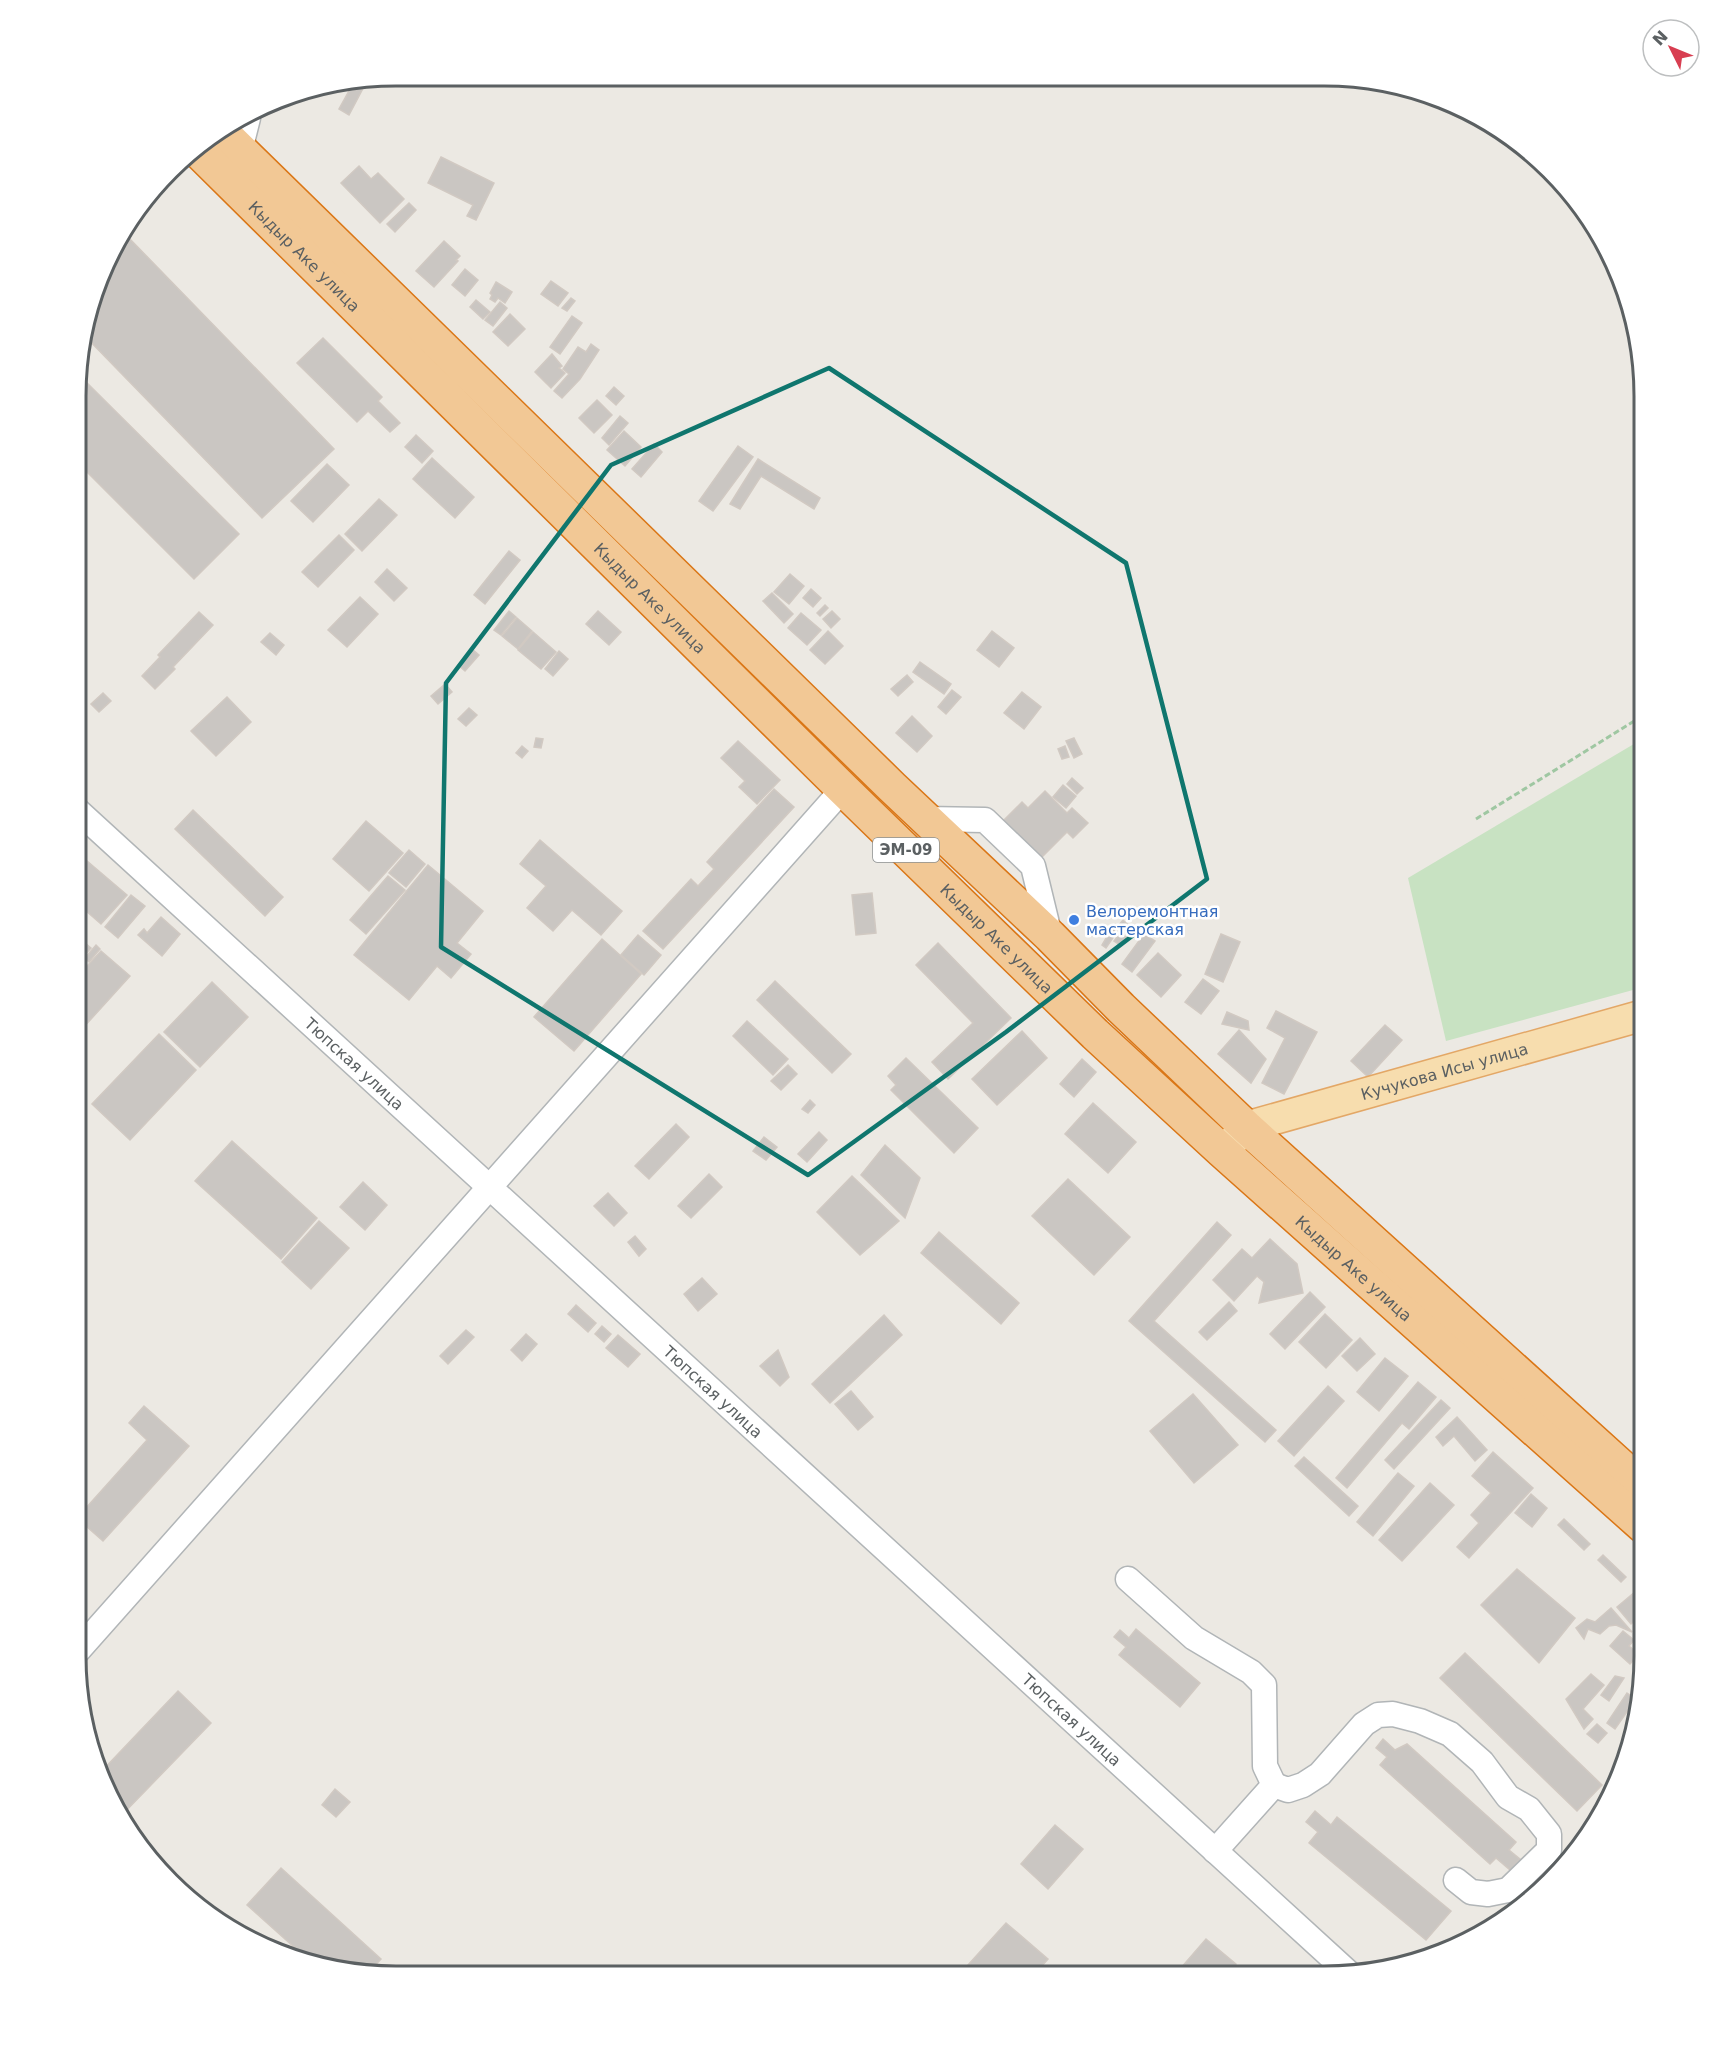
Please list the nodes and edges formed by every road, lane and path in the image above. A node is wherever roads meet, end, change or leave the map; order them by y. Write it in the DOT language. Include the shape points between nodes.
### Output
graph roads {
  1 [pos="242,126"];
  2 [pos="231,141"];
  3 [pos="201,154"];
  4 [pos="1634,721"];
  5 [pos="843,789"];
  6 [pos="85,817"];
  7 [pos="1476,819"];
  8 [pos="1634,1018"];
  9 [pos="1246,1127"];
  10 [pos="1222,1151"];
  11 [pos="489,1187"];
  12 [pos="1634,1478"];
  13 [pos="1634,1518"];
  14 [pos="1128,1579"];
  15 [pos="85,1643"];
  16 [pos="1274,1785"];
  17 [pos="1215,1851"];
  18 [pos="1456,1880"];
  19 [pos="1340,1966"];
  1 -- 2 [label="street"];
  2 -- 9 [label="highway, Кыдыр Аке улица / ЭМ-09"];
  3 -- 5 [label="highway, Кыдыр Аке улица / ЭМ-09"];
  4 -- 7 [label="path"];
  5 -- 10 [label="highway, Кыдыр Аке улица / ЭМ-09" via="1095,1034"];
  5 -- 11 [label="street"];
  6 -- 11 [label="street, Тюпская улица"];
  8 -- 9 [label="main road, Кучукова Исы улица"];
  9 -- 10 [label="main road"];
  9 -- 12 [label="highway, Кыдыр Аке улица / ЭМ-09"];
  10 -- 13 [label="highway, Кыдыр Аке улица / ЭМ-09"];
  11 -- 15 [label="street"];
  11 -- 17 [label="street, Тюпская улица"];
  14 -- 16 [label="street" via="1194,1638 1251,1672 1264,1685 1265,1766"];
  16 -- 17 [label="street"];
  16 -- 18 [label="street" via="1288,1790 1320,1774 1364,1724 1378,1714 1402,1716 1450,1734 1482,1762 1508,1797 1529,1809 1549,1834 1549,1850 1508,1890 1471,1892"];
  17 -- 19 [label="street, Тюпская улица"];
}
